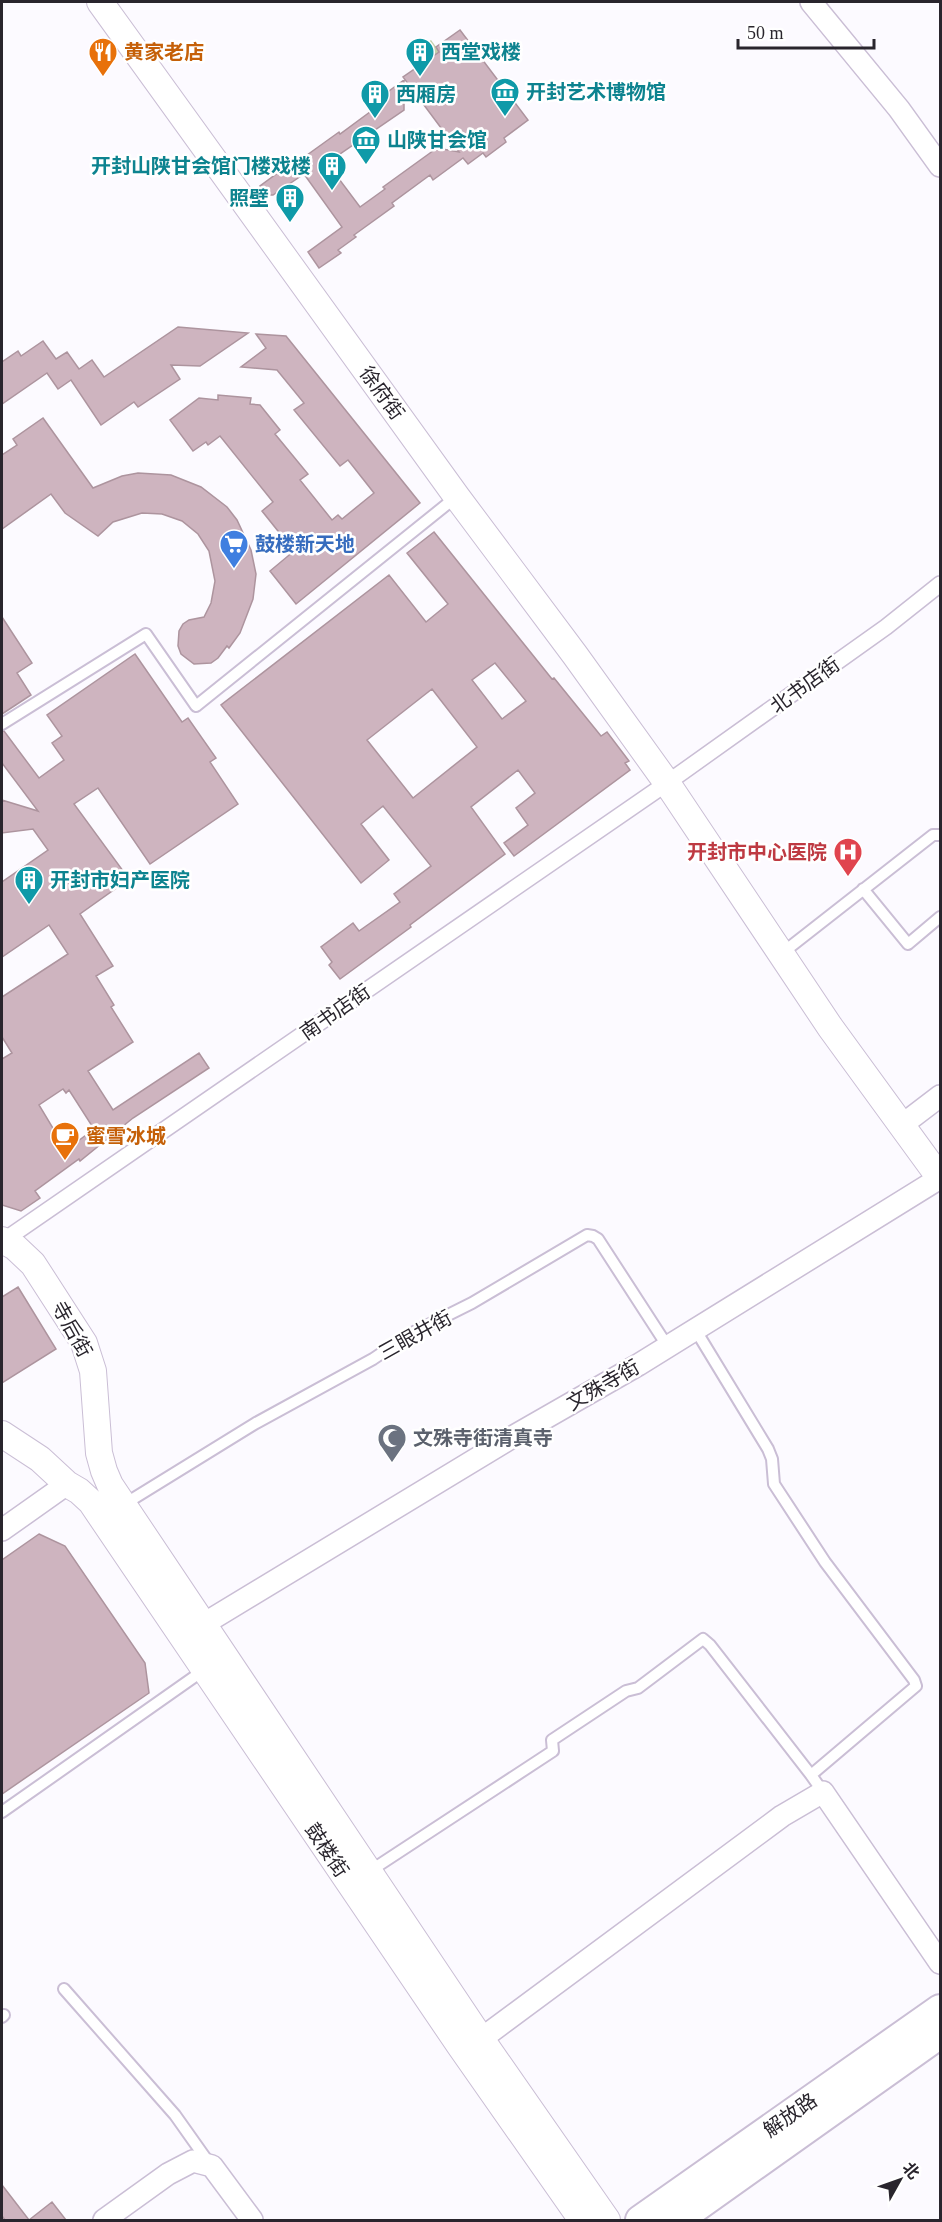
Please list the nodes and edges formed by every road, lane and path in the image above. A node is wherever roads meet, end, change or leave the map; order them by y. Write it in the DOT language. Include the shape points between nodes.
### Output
graph roads {
  1 [pos="100,2"];
  2 [pos="811,2"];
  3 [pos="940,166"];
  4 [pos="457,497"];
  5 [pos="940,584"];
  6 [pos="2,724"];
  7 [pos="667,783"];
  8 [pos="940,835"];
  9 [pos="863,890"];
  10 [pos="940,917"];
  11 [pos="781,954"];
  12 [pos="940,1096"];
  13 [pos="902,1125"];
  14 [pos="940,1178"];
  15 [pos="2,1240"];
  16 [pos="695,1329"];
  17 [pos="668,1347"];
  18 [pos="2,1434"];
  19 [pos="67,1484"];
  20 [pos="123,1505"];
  21 [pos="2,1530"];
  22 [pos="202,1624"];
  23 [pos="204,1670"];
  24 [pos="817,1783"];
  25 [pos="2,1812"];
  26 [pos="369,1872"];
  27 [pos="940,1963"];
  28 [pos="64,1989"];
  29 [pos="940,2009"];
  30 [pos="940,2034"];
  31 [pos="481,2038"];
  32 [pos="212,2166"];
  33 [pos="104,2220"];
  34 [pos="252,2220"];
  35 [pos="582,2220"];
  36 [pos="607,2220"];
  37 [pos="640,2220"];
  38 [pos="678,2220"];
  1 -- 4 [label="street, 徐府街"];
  2 -- 3 [label="street" via="899,109"];
  4 -- 6 [label="lane" via="196,706 146,634"];
  4 -- 7 [label="street, 徐府街"];
  5 -- 7 [label="street, 北书店街"];
  7 -- 11 [label="street, 徐府街"];
  7 -- 15 [label="street, 南书店街"];
  8 -- 9 [label="lane" via="933,835"];
  9 -- 10 [label="lane" via="908,944"];
  9 -- 11 [label="lane"];
  11 -- 13 [label="street, 徐府街"];
  12 -- 13 [label="street"];
  13 -- 14 [label="street, 徐府街"];
  14 -- 16 [label="street, 文殊寺街"];
  15 -- 20 [label="street, 寺后街" via="33,1264 84,1343 93,1371 99,1453 104,1471"];
  16 -- 17 [label="street, 文殊寺街"];
  16 -- 24 [label="lane" via="768,1449 774,1484 825,1562 916,1686"];
  17 -- 20 [label="lane, 三眼井街" via="598,1239 587,1235 256,1423"];
  17 -- 22 [label="street, 文殊寺街"];
  18 -- 19 [label="street" via="40,1459"];
  19 -- 21 [label="street"];
  19 -- 23 [label="street, 鼓楼街" via="91,1502"];
  20 -- 22 [label="street, 鼓楼街"];
  22 -- 26 [label="street, 鼓楼街"];
  23 -- 25 [label="lane"];
  23 -- 35 [label="street, 鼓楼街"];
  24 -- 26 [label="lane" via="703,1638 638,1688 626,1691 552,1740 553,1751"];
  24 -- 27 [label="street"];
  24 -- 31 [label="street" via="782,1816"];
  26 -- 31 [label="street, 鼓楼街"];
  28 -- 32 [label="lane" via="175,2115"];
  29 -- 37 [label="main road, 解放路"];
  30 -- 38 [label="main road, 解放路"];
  31 -- 36 [label="street, 鼓楼街"];
  32 -- 33 [label="street" via="193,2161"];
  32 -- 34 [label="street"];
}
